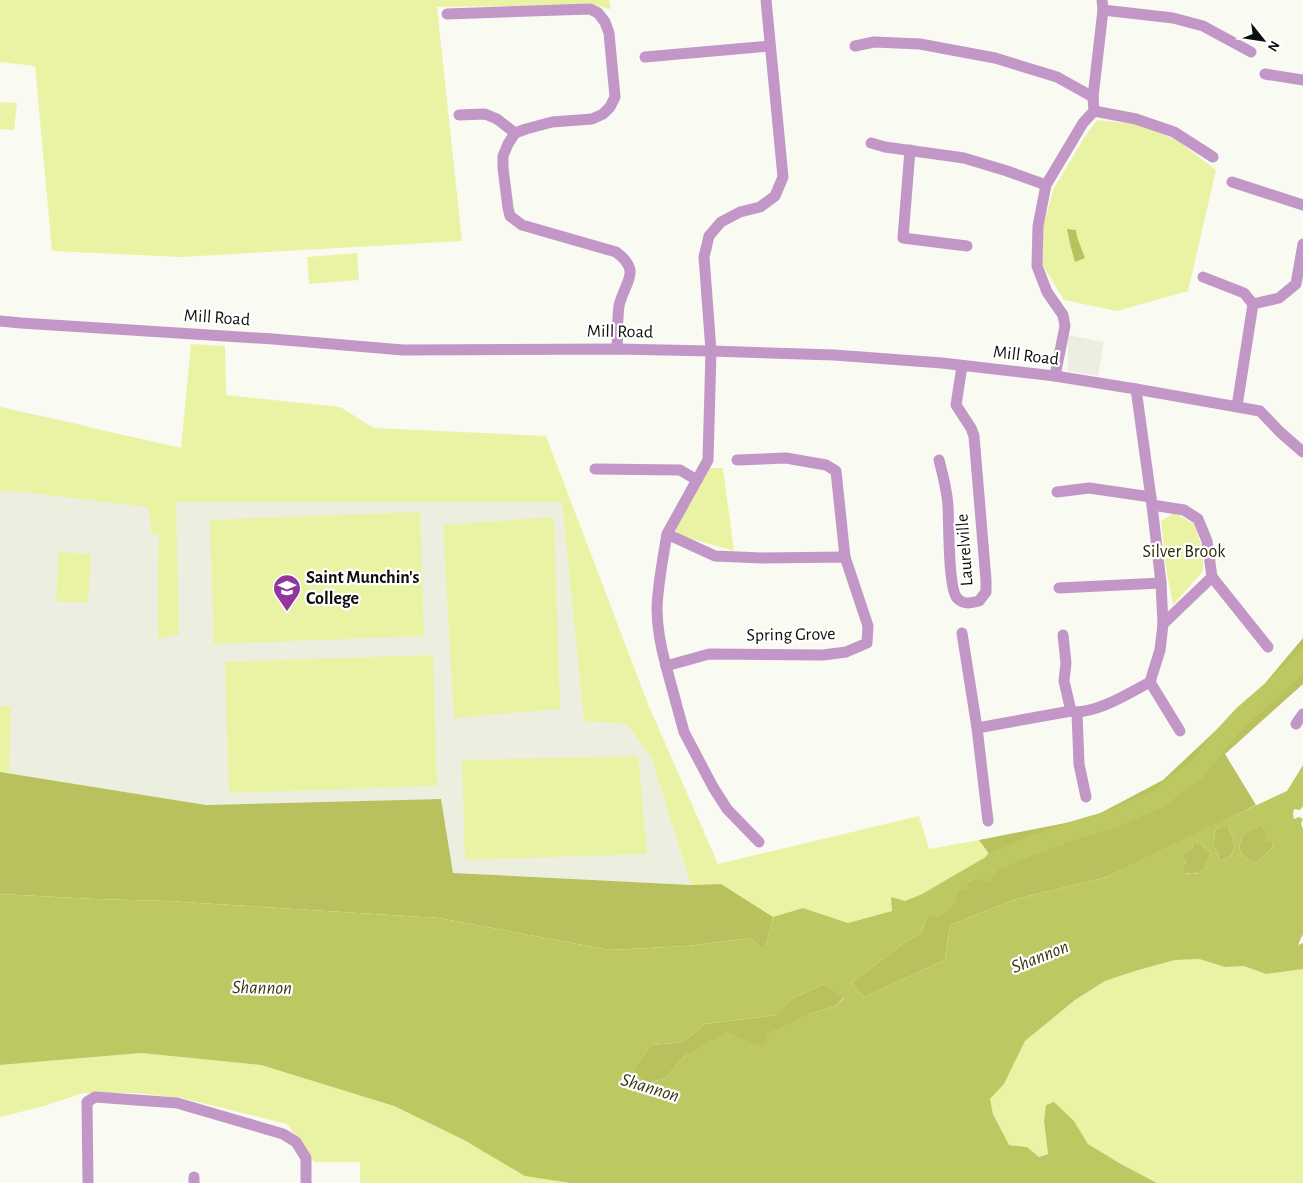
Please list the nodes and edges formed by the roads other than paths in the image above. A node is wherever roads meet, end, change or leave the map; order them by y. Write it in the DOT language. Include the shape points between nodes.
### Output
graph roads {
  1 [pos="766,0"];
  2 [pos="1102,5"];
  3 [pos="447,14"];
  4 [pos="770,46"];
  5 [pos="855,46"];
  6 [pos="1252,52"];
  7 [pos="645,57"];
  8 [pos="1265,74"];
  9 [pos="1303,80"];
  10 [pos="1093,97"];
  11 [pos="1094,111"];
  12 [pos="459,115"];
  13 [pos="515,133"];
  14 [pos="871,143"];
  15 [pos="910,150"];
  16 [pos="1213,157"];
  17 [pos="1232,182"];
  18 [pos="1046,186"];
  19 [pos="1303,205"];
  20 [pos="1303,244"];
  21 [pos="967,246"];
  22 [pos="1203,277"];
  23 [pos="1300,286"];
  24 [pos="1253,304"];
  25 [pos="0,321"];
  26 [pos="617,349"];
  27 [pos="711,351"];
  28 [pos="962,366"];
  29 [pos="1055,376"];
  30 [pos="1136,389"];
  31 [pos="1237,406"];
  32 [pos="1303,452"];
  33 [pos="737,460"];
  34 [pos="939,460"];
  35 [pos="595,469"];
  36 [pos="697,480"];
  37 [pos="1057,492"];
  38 [pos="1152,501"];
  39 [pos="667,534"];
  40 [pos="845,557"];
  41 [pos="1212,577"];
  42 [pos="1161,583"];
  43 [pos="1059,588"];
  44 [pos="1163,624"];
  45 [pos="962,632"];
  46 [pos="1062,635"];
  47 [pos="1268,647"];
  48 [pos="666,666"];
  49 [pos="1150,682"];
  50 [pos="1074,712"];
  51 [pos="977,728"];
  52 [pos="1180,730"];
  53 [pos="1086,797"];
  54 [pos="988,821"];
  55 [pos="759,842"];
  56 [pos="88,1183"];
  57 [pos="306,1183"];
  1 -- 4 [label="street"];
  2 -- 6 [label="street" via="1203,26"];
  2 -- 10 [label="street"];
  3 -- 13 [label="street" via="590,10 598,13 605,22 615,97 610,107 592,119 552,122"];
  4 -- 7 [label="street"];
  4 -- 27 [label="street" via="783,177 775,196 760,207 740,212 721,222 709,236 704,257"];
  5 -- 10 [label="street" via="874,42 920,44 995,58 1057,77"];
  8 -- 9 [label="street"];
  10 -- 11 [label="street"];
  11 -- 16 [label="street" via="1136,119 1174,132"];
  11 -- 18 [label="street" via="1082,123"];
  12 -- 13 [label="street" via="485,114"];
  13 -- 26 [label="street" via="508,144 503,168 510,216 522,225 616,252 630,268 630,278 619,309"];
  14 -- 15 [label="street"];
  15 -- 18 [label="street" via="964,158"];
  15 -- 21 [label="street" via="903,238"];
  17 -- 19 [label="street"];
  18 -- 29 [label="street" via="1038,226 1037,266 1063,315"];
  20 -- 23 [label="street"];
  22 -- 24 [label="street" via="1244,294"];
  23 -- 24 [label="street" via="1279,298"];
  24 -- 31 [label="street"];
  25 -- 26 [label="street, Mill Road" via="403,350"];
  26 -- 27 [label="street, Mill Road"];
  27 -- 28 [label="street, Mill Road" via="834,355"];
  27 -- 36 [label="street" via="708,460"];
  28 -- 29 [label="street, Mill Road"];
  28 -- 34 [label="street, Laurelville" via="956,405 974,436 986,580 986,592 979,601 967,603 957,598 953,589 948,504"];
  29 -- 30 [label="street, Mill Road"];
  30 -- 31 [label="street, Mill Road"];
  30 -- 38 [label="street"];
  31 -- 32 [label="street, Mill Road" via="1260,411"];
  33 -- 40 [label="street" via="786,458 826,465 836,471"];
  35 -- 36 [label="street" via="680,470"];
  36 -- 39 [label="street"];
  37 -- 38 [label="street" via="1089,488"];
  38 -- 41 [label="street" via="1184,510 1198,519 1207,541"];
  38 -- 42 [label="street"];
  39 -- 40 [label="street" via="715,556"];
  39 -- 48 [label="street" via="657,608"];
  40 -- 48 [label="street, Spring Grove" via="868,626 867,643 846,652 824,655 709,654"];
  41 -- 44 [label="street"];
  41 -- 47 [label="street"];
  42 -- 43 [label="street"];
  42 -- 44 [label="street"];
  44 -- 49 [label="street" via="1160,650"];
  45 -- 51 [label="street"];
  46 -- 50 [label="street" via="1066,663 1064,681"];
  48 -- 55 [label="street" via="688,740 727,809"];
  49 -- 50 [label="street" via="1105,706"];
  49 -- 52 [label="street"];
  50 -- 51 [label="street"];
  50 -- 53 [label="street"];
  51 -- 54 [label="street"];
  56 -- 57 [label="street" via="87,1102 95,1097 177,1103 283,1134 296,1142 306,1158"];
}
